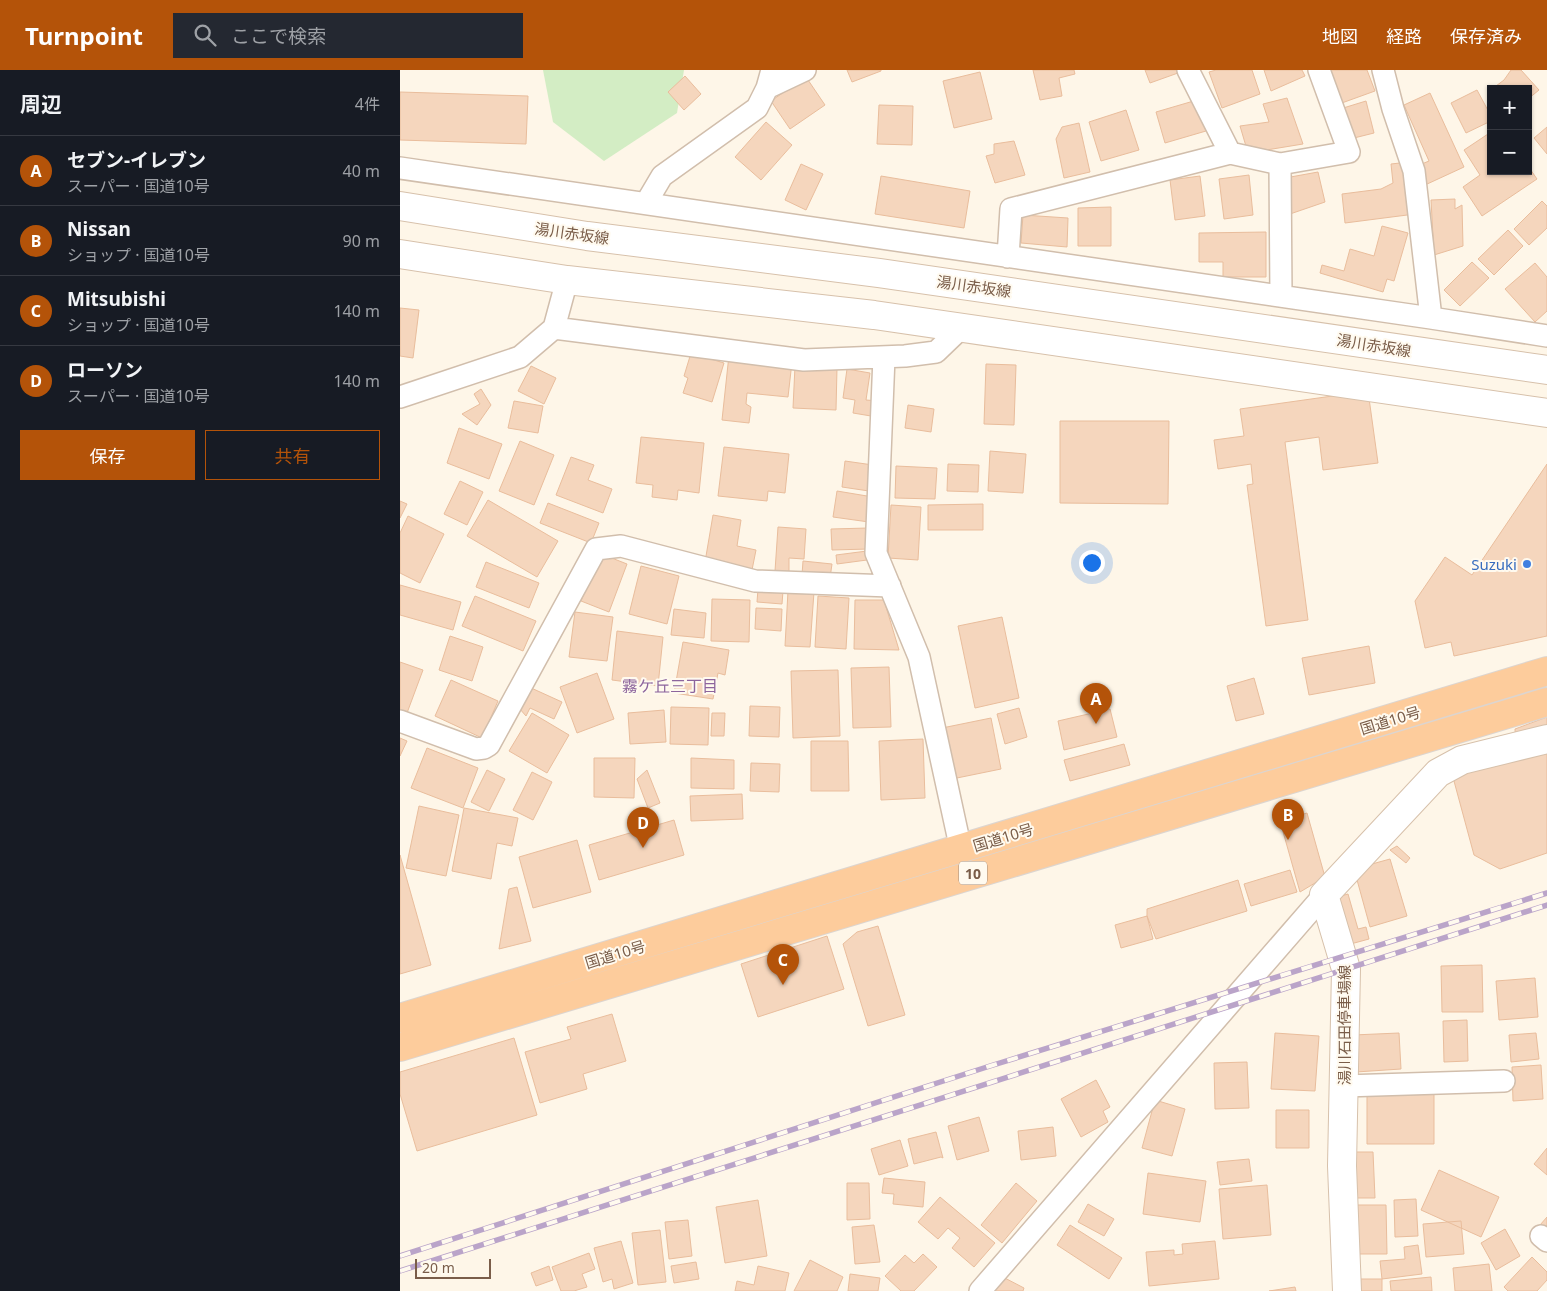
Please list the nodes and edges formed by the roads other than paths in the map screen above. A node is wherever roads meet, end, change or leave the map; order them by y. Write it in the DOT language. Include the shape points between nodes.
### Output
graph roads {
  1 [pos="805,70"];
  2 [pos="1188,70"];
  3 [pos="1319,70"];
  4 [pos="1383,70"];
  5 [pos="770,79"];
  6 [pos="1230,153"];
  7 [pos="1280,164"];
  8 [pos="400,168"];
  9 [pos="646,203"];
  10 [pos="400,206"];
  11 [pos="400,254"];
  12 [pos="1008,256"];
  13 [pos="567,280"];
  14 [pos="1281,296"];
  15 [pos="1431,318"];
  16 [pos="554,328"];
  17 [pos="961,328"];
  18 [pos="1547,336"];
  19 [pos="884,357"];
  20 [pos="1547,370"];
  21 [pos="400,397"];
  22 [pos="1547,413"];
  23 [pos="890,586"];
  24 [pos="1547,671"];
  25 [pos="1547,702"];
  26 [pos="400,722"];
  27 [pos="1547,739"];
  28 [pos="961,850"];
  29 [pos="1324,894"];
  30 [pos="400,1018"];
  31 [pos="400,1047"];
  32 [pos="1504,1081"];
  33 [pos="1344,1086"];
  34 [pos="980,1291"];
  35 [pos="1347,1291"];
  1 -- 5 [label="street"];
  2 -- 6 [label="street"];
  3 -- 7 [label="street" via="1349,152"];
  4 -- 15 [label="street" via="1414,171"];
  5 -- 9 [label="street" via="757,108 662,176"];
  6 -- 7 [label="street"];
  6 -- 12 [label="street" via="1011,209"];
  7 -- 14 [label="street"];
  8 -- 9 [label="street"];
  9 -- 12 [label="street"];
  10 -- 20 [label="main road, 湯川赤坂線" via="587,236 888,274"];
  11 -- 13 [label="main road"];
  12 -- 14 [label="street"];
  13 -- 16 [label="street"];
  13 -- 17 [label="main road"];
  14 -- 15 [label="street"];
  15 -- 18 [label="street"];
  16 -- 19 [label="street" via="804,360"];
  16 -- 21 [label="street" via="520,357"];
  17 -- 19 [label="street" via="936,352"];
  17 -- 22 [label="main road"];
  19 -- 23 [label="street" via="876,553"];
  23 -- 26 [label="street" via="755,581 621,546 596,549 489,745 476,748"];
  23 -- 28 [label="street" via="919,657"];
  24 -- 28 [label="highway, 国道10号 / 10"];
  25 -- 31 [label="highway, 国道10号 / 10"];
  27 -- 29 [label="main road" via="1462,760 1438,773"];
  28 -- 30 [label="highway, 国道10号 / 10"];
  29 -- 33 [label="main road, 湯川石田停車場線" via="1346,969"];
  29 -- 34 [label="street"];
  32 -- 33 [label="street"];
  33 -- 35 [label="main road, 湯川石田停車場線" via="1342,1166"];
}
